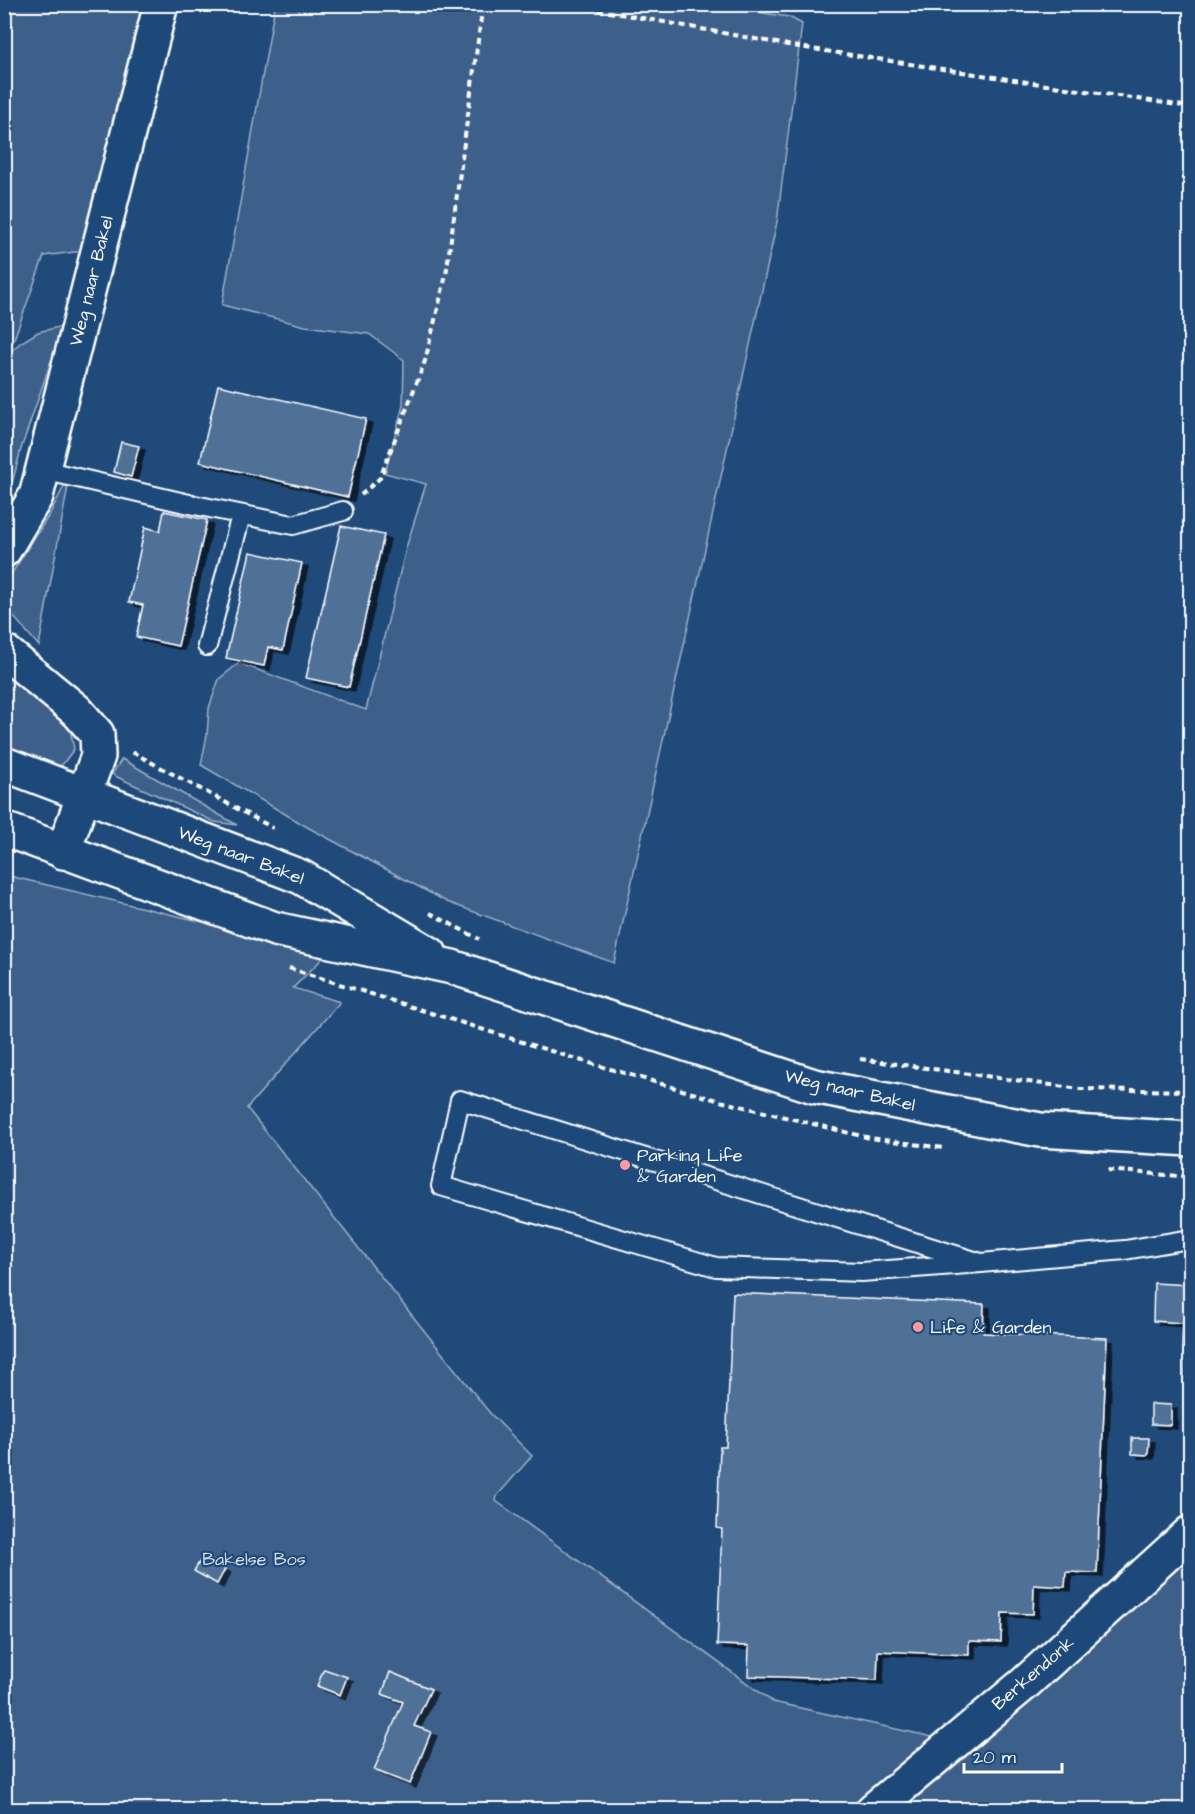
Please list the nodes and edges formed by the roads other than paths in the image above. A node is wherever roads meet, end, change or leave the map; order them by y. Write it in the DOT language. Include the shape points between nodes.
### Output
graph roads {
  1 [pos="161,4"];
  2 [pos="43,470"];
  3 [pos="344,511"];
  4 [pos="241,515"];
  5 [pos="4,550"];
  6 [pos="207,646"];
  7 [pos="4,651"];
  8 [pos="4,764"];
  9 [pos="84,795"];
  10 [pos="4,829"];
  11 [pos="63,852"];
  12 [pos="452,967"];
  13 [pos="1191,1139"];
  14 [pos="1191,1239"];
  15 [pos="981,1263"];
  16 [pos="1191,1533"];
  17 [pos="873,1809"];
  1 -- 2 [label="main road, Weg naar Bakel"];
  2 -- 4 [label="lane"];
  2 -- 5 [label="main road, Weg naar Bakel" via="36,496"];
  3 -- 4 [label="lane" via="293,525"];
  4 -- 6 [label="lane"];
  7 -- 9 [label="main road" via="77,711 97,734 98,756"];
  8 -- 9 [label="main road, Weg naar Bakel"];
  9 -- 11 [label="main road"];
  9 -- 12 [label="main road, Weg naar Bakel" via="301,877"];
  10 -- 11 [label="main road, Weg naar Bakel"];
  11 -- 12 [label="main road, Weg naar Bakel" via="274,929"];
  12 -- 13 [label="main road, Weg naar Bakel" via="814,1086 1040,1130"];
  14 -- 15 [label="lane" via="1125,1250"];
  15 -- 15 [label="lane" via="747,1190 460,1100 441,1186 716,1267 862,1272"];
  16 -- 17 [label="main road, Berkendonk" via="1024,1684"];
}
